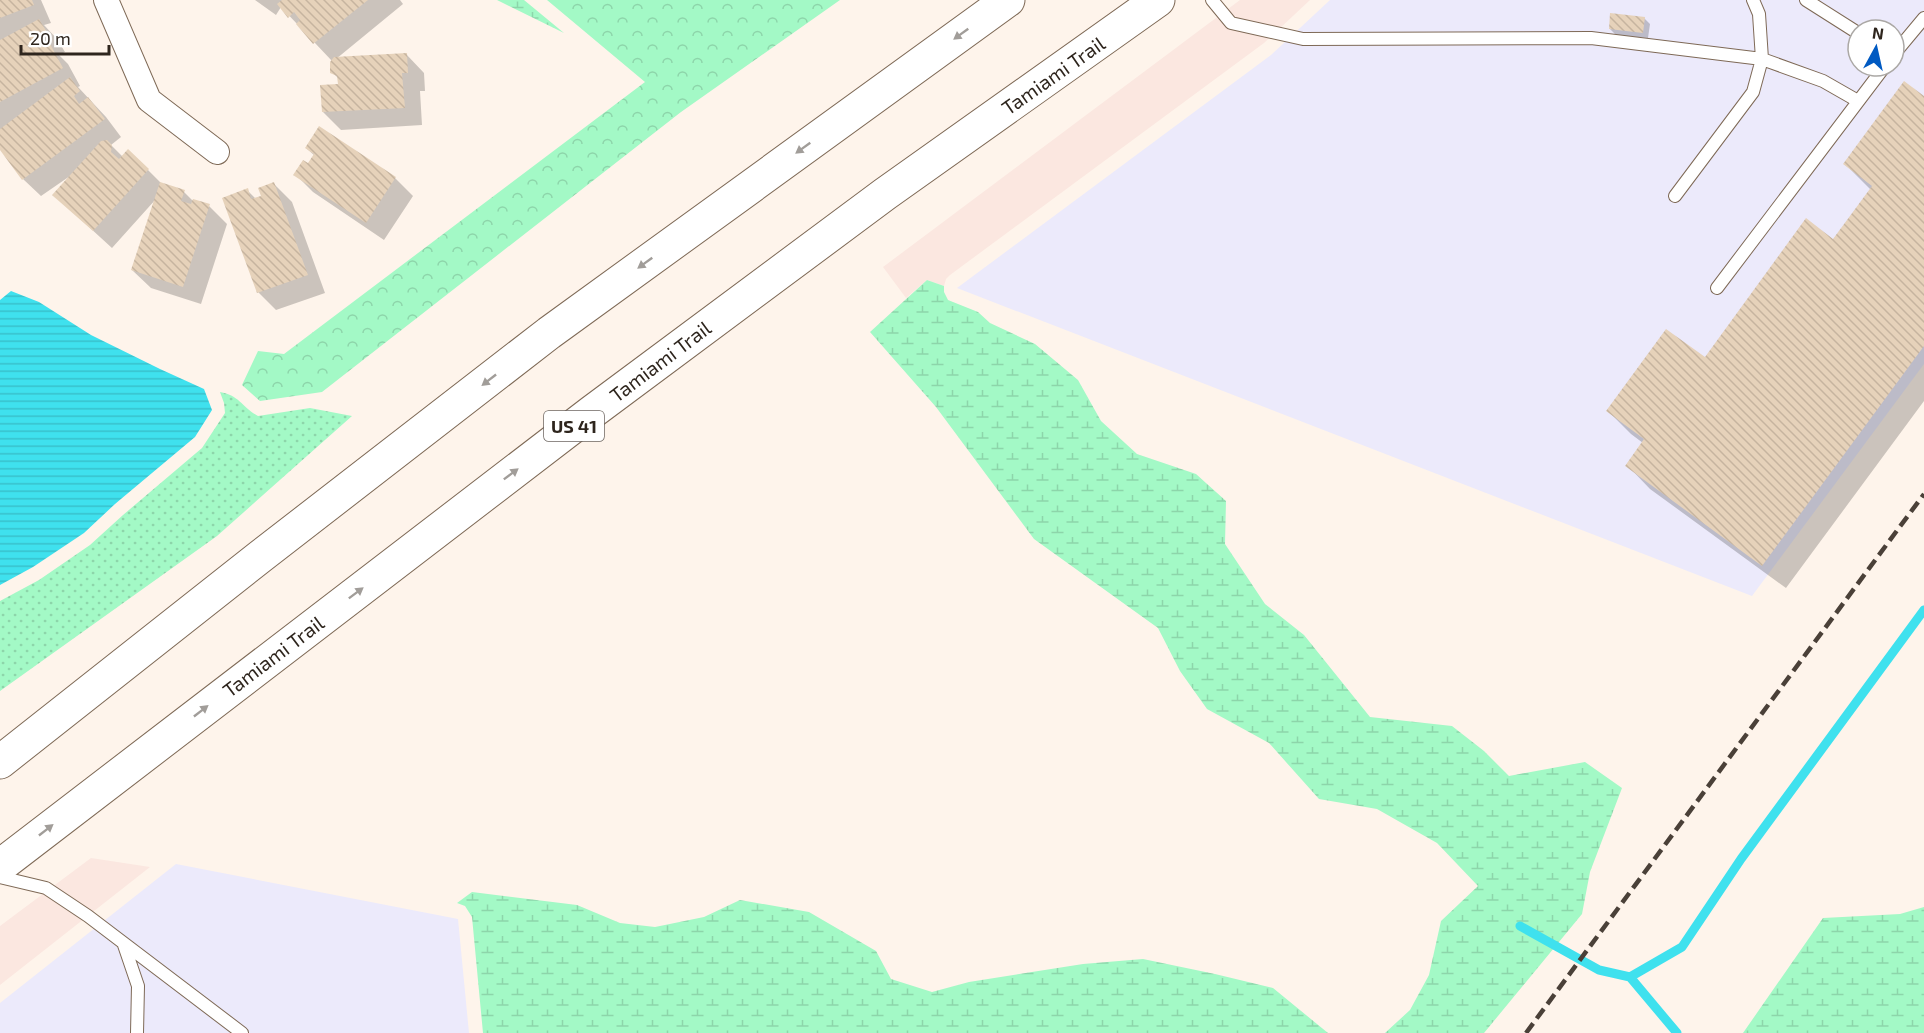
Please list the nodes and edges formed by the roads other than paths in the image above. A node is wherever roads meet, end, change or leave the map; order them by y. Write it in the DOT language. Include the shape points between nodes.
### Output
graph roads {
  1 [pos="106,0"];
  2 [pos="1008,0"];
  3 [pos="1158,0"];
  4 [pos="1212,0"];
  5 [pos="1753,0"];
  6 [pos="1806,0"];
  7 [pos="1924,18"];
  8 [pos="1846,25"];
  9 [pos="1906,40"];
  10 [pos="1762,59"];
  11 [pos="1876,78"];
  12 [pos="1858,101"];
  13 [pos="217,152"];
  14 [pos="1675,196"];
  15 [pos="1717,288"];
  16 [pos="0,762"];
  17 [pos="0,866"];
  18 [pos="0,877"];
  19 [pos="124,945"];
  20 [pos="138,1033"];
  21 [pos="242,1033"];
  1 -- 13 [label="street" via="149,100"];
  2 -- 16 [label="main road, one-way" via="549,333"];
  17 -- 3 [label="main road, Tamiami Trail / US 41, one-way" via="592,412 885,194"];
  4 -- 10 [label="lane" via="1231,23 1303,39 1591,38"];
  5 -- 10 [label="lane" via="1759,14"];
  6 -- 8 [label="lane"];
  7 -- 9 [label="lane"];
  10 -- 12 [label="lane" via="1823,81"];
  10 -- 14 [label="lane" via="1753,92"];
  11 -- 12 [label="lane"];
  12 -- 15 [label="lane"];
  18 -- 19 [label="lane" via="46,888"];
  19 -- 20 [label="lane" via="138,986"];
  19 -- 21 [label="lane"];
}
